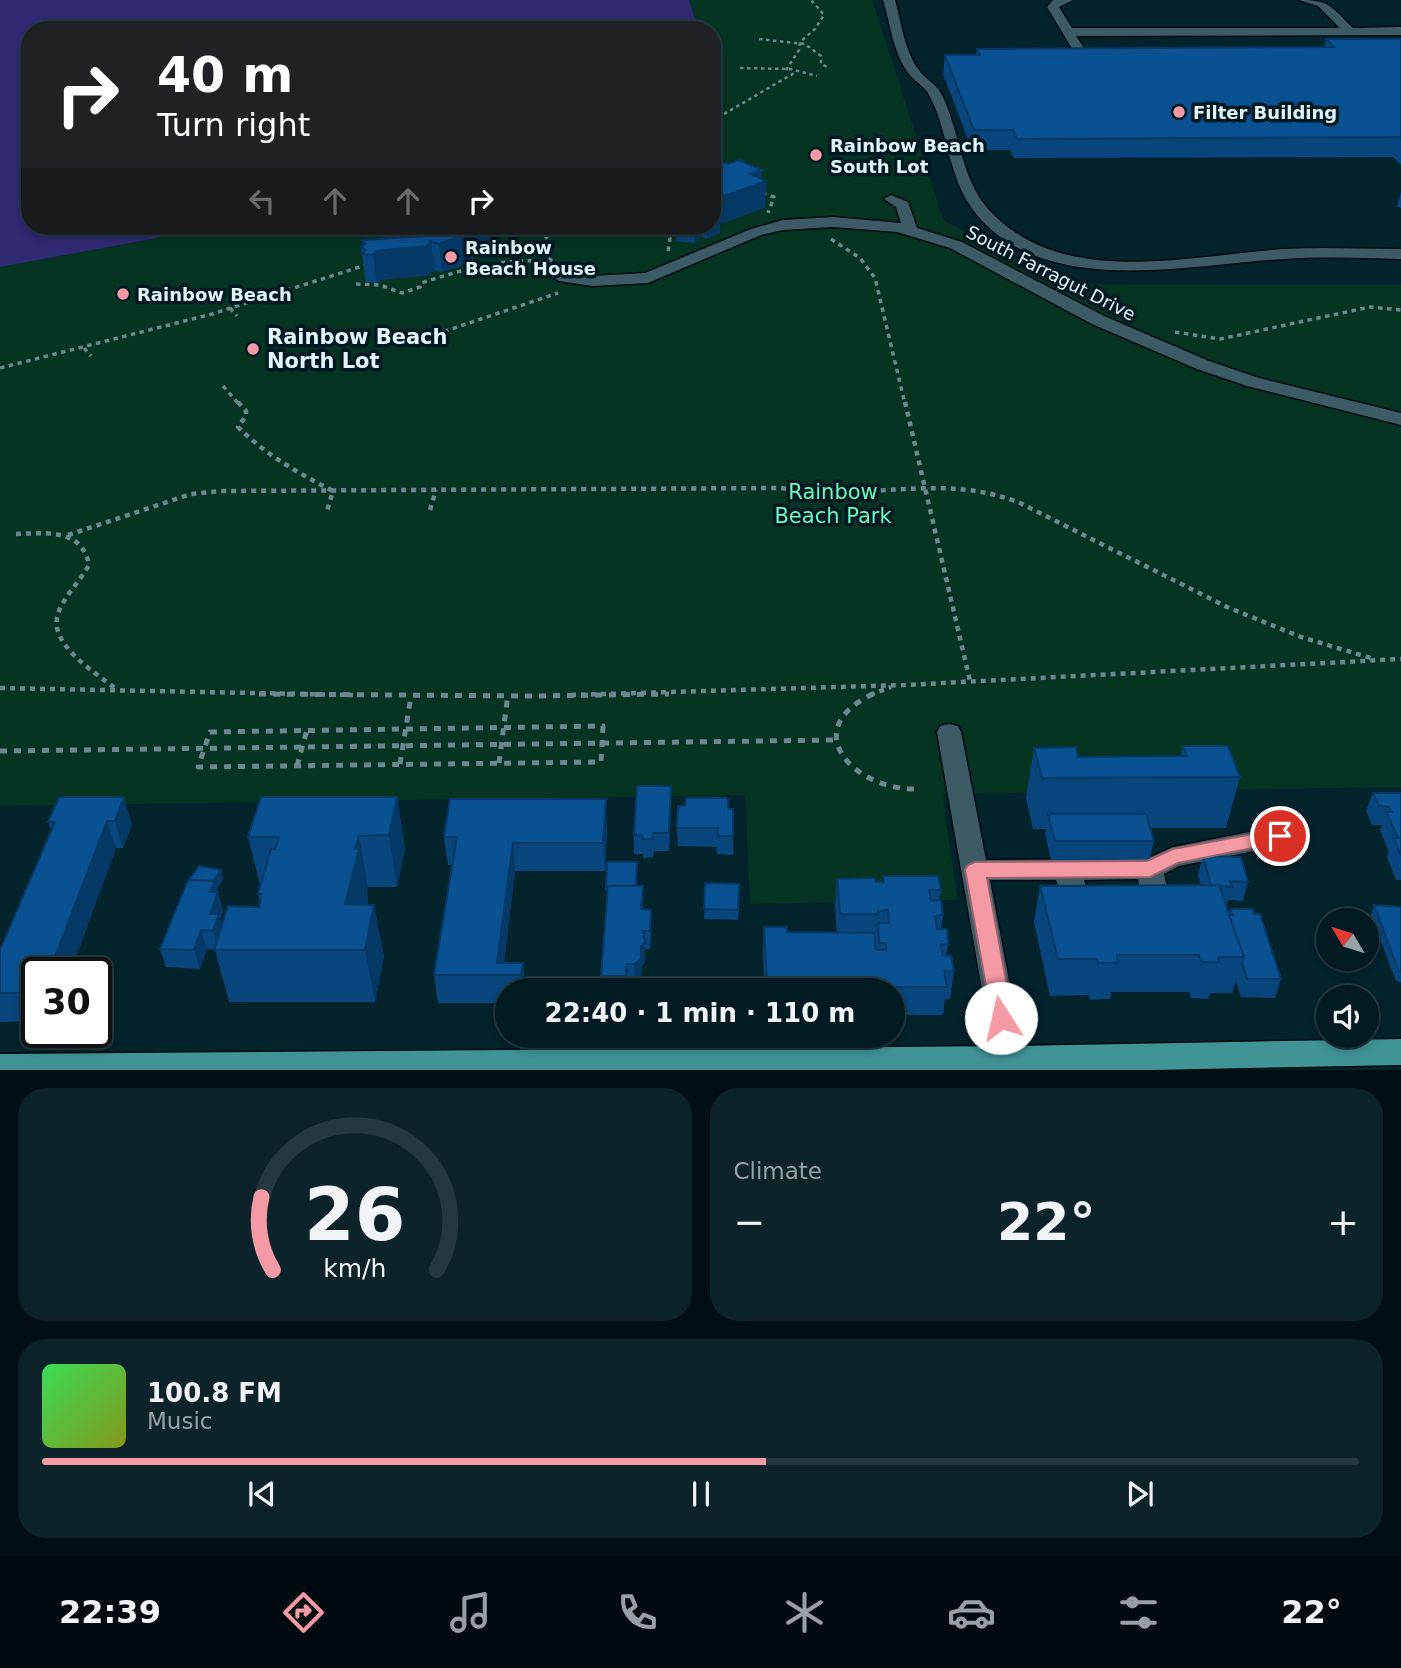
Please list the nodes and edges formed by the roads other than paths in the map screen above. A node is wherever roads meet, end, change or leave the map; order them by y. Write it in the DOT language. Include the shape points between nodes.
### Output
graph roads {
  1 [pos="888,0"];
  2 [pos="1068,0"];
  3 [pos="1305,0"];
  4 [pos="1350,31"];
  5 [pos="1401,31"];
  6 [pos="1069,32"];
  7 [pos="1047,58"];
  8 [pos="1401,254"];
  9 [pos="557,268"];
  10 [pos="1401,419"];
  11 [pos="949,732"];
  12 [pos="1280,836"];
  13 [pos="1150,869"];
  14 [pos="975,870"];
  15 [pos="1067,870"];
  16 [pos="1401,1052"];
  17 [pos="1010,1064"];
  18 [pos="529,1066"];
  19 [pos="0,1067"];
  20 [pos="228,1067"];
  1 -- 8 [label="street" via="912,71 933,91 964,179 983,212 1019,241 1075,260 1135,268 1272,254"];
  2 -- 6 [label="street" via="1053,7"];
  3 -- 4 [label="street" via="1325,6"];
  4 -- 5 [label="street"];
  4 -- 6 [label="street"];
  6 -- 7 [label="street" via="1080,51 1069,57"];
  9 -- 10 [label="street, South Farragut Drive" via="592,281 648,278 783,225 833,222 904,228 956,245 1098,320 1203,365"];
  11 -- 14 [label="street"];
  12 -- 13 [label="street" via="1173,857"];
  13 -- 15 [label="street"];
  13 -- 15 [label="street" via="1158,914 1080,912"];
  14 -- 15 [label="street"];
  14 -- 17 [label="street"];
  16 -- 17 [label="main road"];
  17 -- 18 [label="main road"];
  18 -- 20 [label="main road"];
  19 -- 20 [label="main road"];
}
